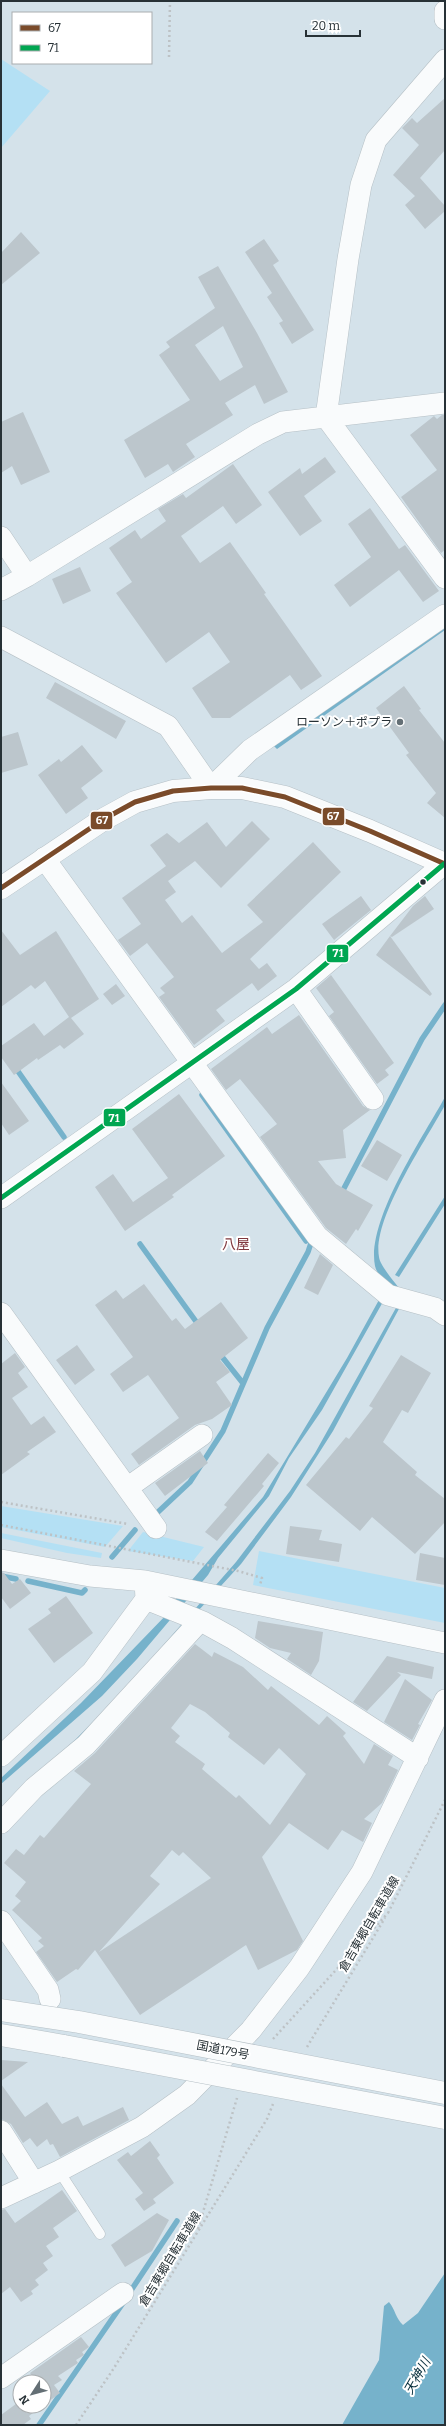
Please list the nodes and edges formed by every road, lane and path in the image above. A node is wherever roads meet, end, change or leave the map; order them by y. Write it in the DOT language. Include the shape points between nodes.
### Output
graph roads {
  1 [pos="170,1"];
  2 [pos="445,11"];
  3 [pos="445,19"];
  4 [pos="169,57"];
  5 [pos="445,60"];
  6 [pos="445,404"];
  7 [pos="326,417"];
  8 [pos="1,537"];
  9 [pos="27,576"];
  10 [pos="445,578"];
  11 [pos="1,590"];
  12 [pos="445,615"];
  13 [pos="1,637"];
  14 [pos="211,788"];
  15 [pos="44,858"];
  16 [pos="445,864"];
  17 [pos="1,888"];
  18 [pos="296,989"];
  19 [pos="190,1062"];
  20 [pos="373,1099"];
  21 [pos="1,1198"];
  22 [pos="1,1313"];
  23 [pos="445,1315"];
  24 [pos="202,1435"];
  25 [pos="127,1488"];
  26 [pos="1,1502"];
  27 [pos="1,1525"];
  28 [pos="156,1528"];
  29 [pos="1,1560"];
  30 [pos="146,1590"];
  31 [pos="258,1592"];
  32 [pos="200,1621"];
  33 [pos="445,1643"];
  34 [pos="445,1700"];
  35 [pos="1,1756"];
  36 [pos="418,1758"];
  37 [pos="445,1800"];
  38 [pos="1,1823"];
  39 [pos="1,1921"];
  40 [pos="50,1999"];
  41 [pos="1,2010"];
  42 [pos="1,2035"];
  43 [pos="303,2054"];
  44 [pos="445,2093"];
  45 [pos="275,2100"];
  46 [pos="445,2118"];
  47 [pos="1,2131"];
  48 [pos="59,2171"];
  49 [pos="34,2183"];
  50 [pos="1,2198"];
  51 [pos="100,2234"];
  52 [pos="123,2293"];
  53 [pos="1,2378"];
  54 [pos="76,2425"];
  1 -- 4 [label="path"];
  2 -- 3 [label="street"];
  5 -- 7 [label="street" via="376,140 361,185"];
  6 -- 7 [label="street"];
  7 -- 9 [label="street" via="283,422 258,434"];
  7 -- 10 [label="street"];
  8 -- 9 [label="street"];
  9 -- 11 [label="street"];
  12 -- 14 [label="street" via="250,750"];
  13 -- 14 [label="street" via="168,726"];
  14 -- 15 [label="main road" via="173,791 136,802 104,819"];
  14 -- 16 [label="main road" via="242,788 284,797"];
  15 -- 17 [label="main road"];
  15 -- 19 [label="street"];
  16 -- 18 [label="street"];
  18 -- 19 [label="street"];
  18 -- 20 [label="street"];
  19 -- 21 [label="street"];
  19 -- 23 [label="street" via="317,1236 388,1295 435,1308"];
  22 -- 25 [label="street"];
  24 -- 25 [label="street"];
  25 -- 28 [label="street"];
  26 -- 28 [label="path"];
  27 -- 31 [label="path" via="238,1571 262,1578"];
  29 -- 30 [label="street" via="90,1576"];
  30 -- 32 [label="street"];
  30 -- 33 [label="street" via="176,1587"];
  30 -- 35 [label="street" via="92,1672"];
  32 -- 36 [label="street" via="232,1638"];
  32 -- 38 [label="street" via="86,1745 34,1788"];
  34 -- 36 [label="street"];
  36 -- 48 [label="street" via="362,1872 299,1968 251,2030 188,2095 142,2126"];
  37 -- 43 [label="path, 倉吉東郷自転車道線" via="388,1913"];
  39 -- 40 [label="street" via="48,1990"];
  41 -- 44 [label="main road, 国道179号, bridge" via="79,2022"];
  42 -- 46 [label="main road, bridge"];
  45 -- 54 [label="path, 倉吉東郷自転車道線" via="266,2119 143,2321"];
  47 -- 49 [label="street"];
  48 -- 49 [label="street"];
  48 -- 51 [label="lane"];
  49 -- 50 [label="street"];
  52 -- 53 [label="street"];
}
